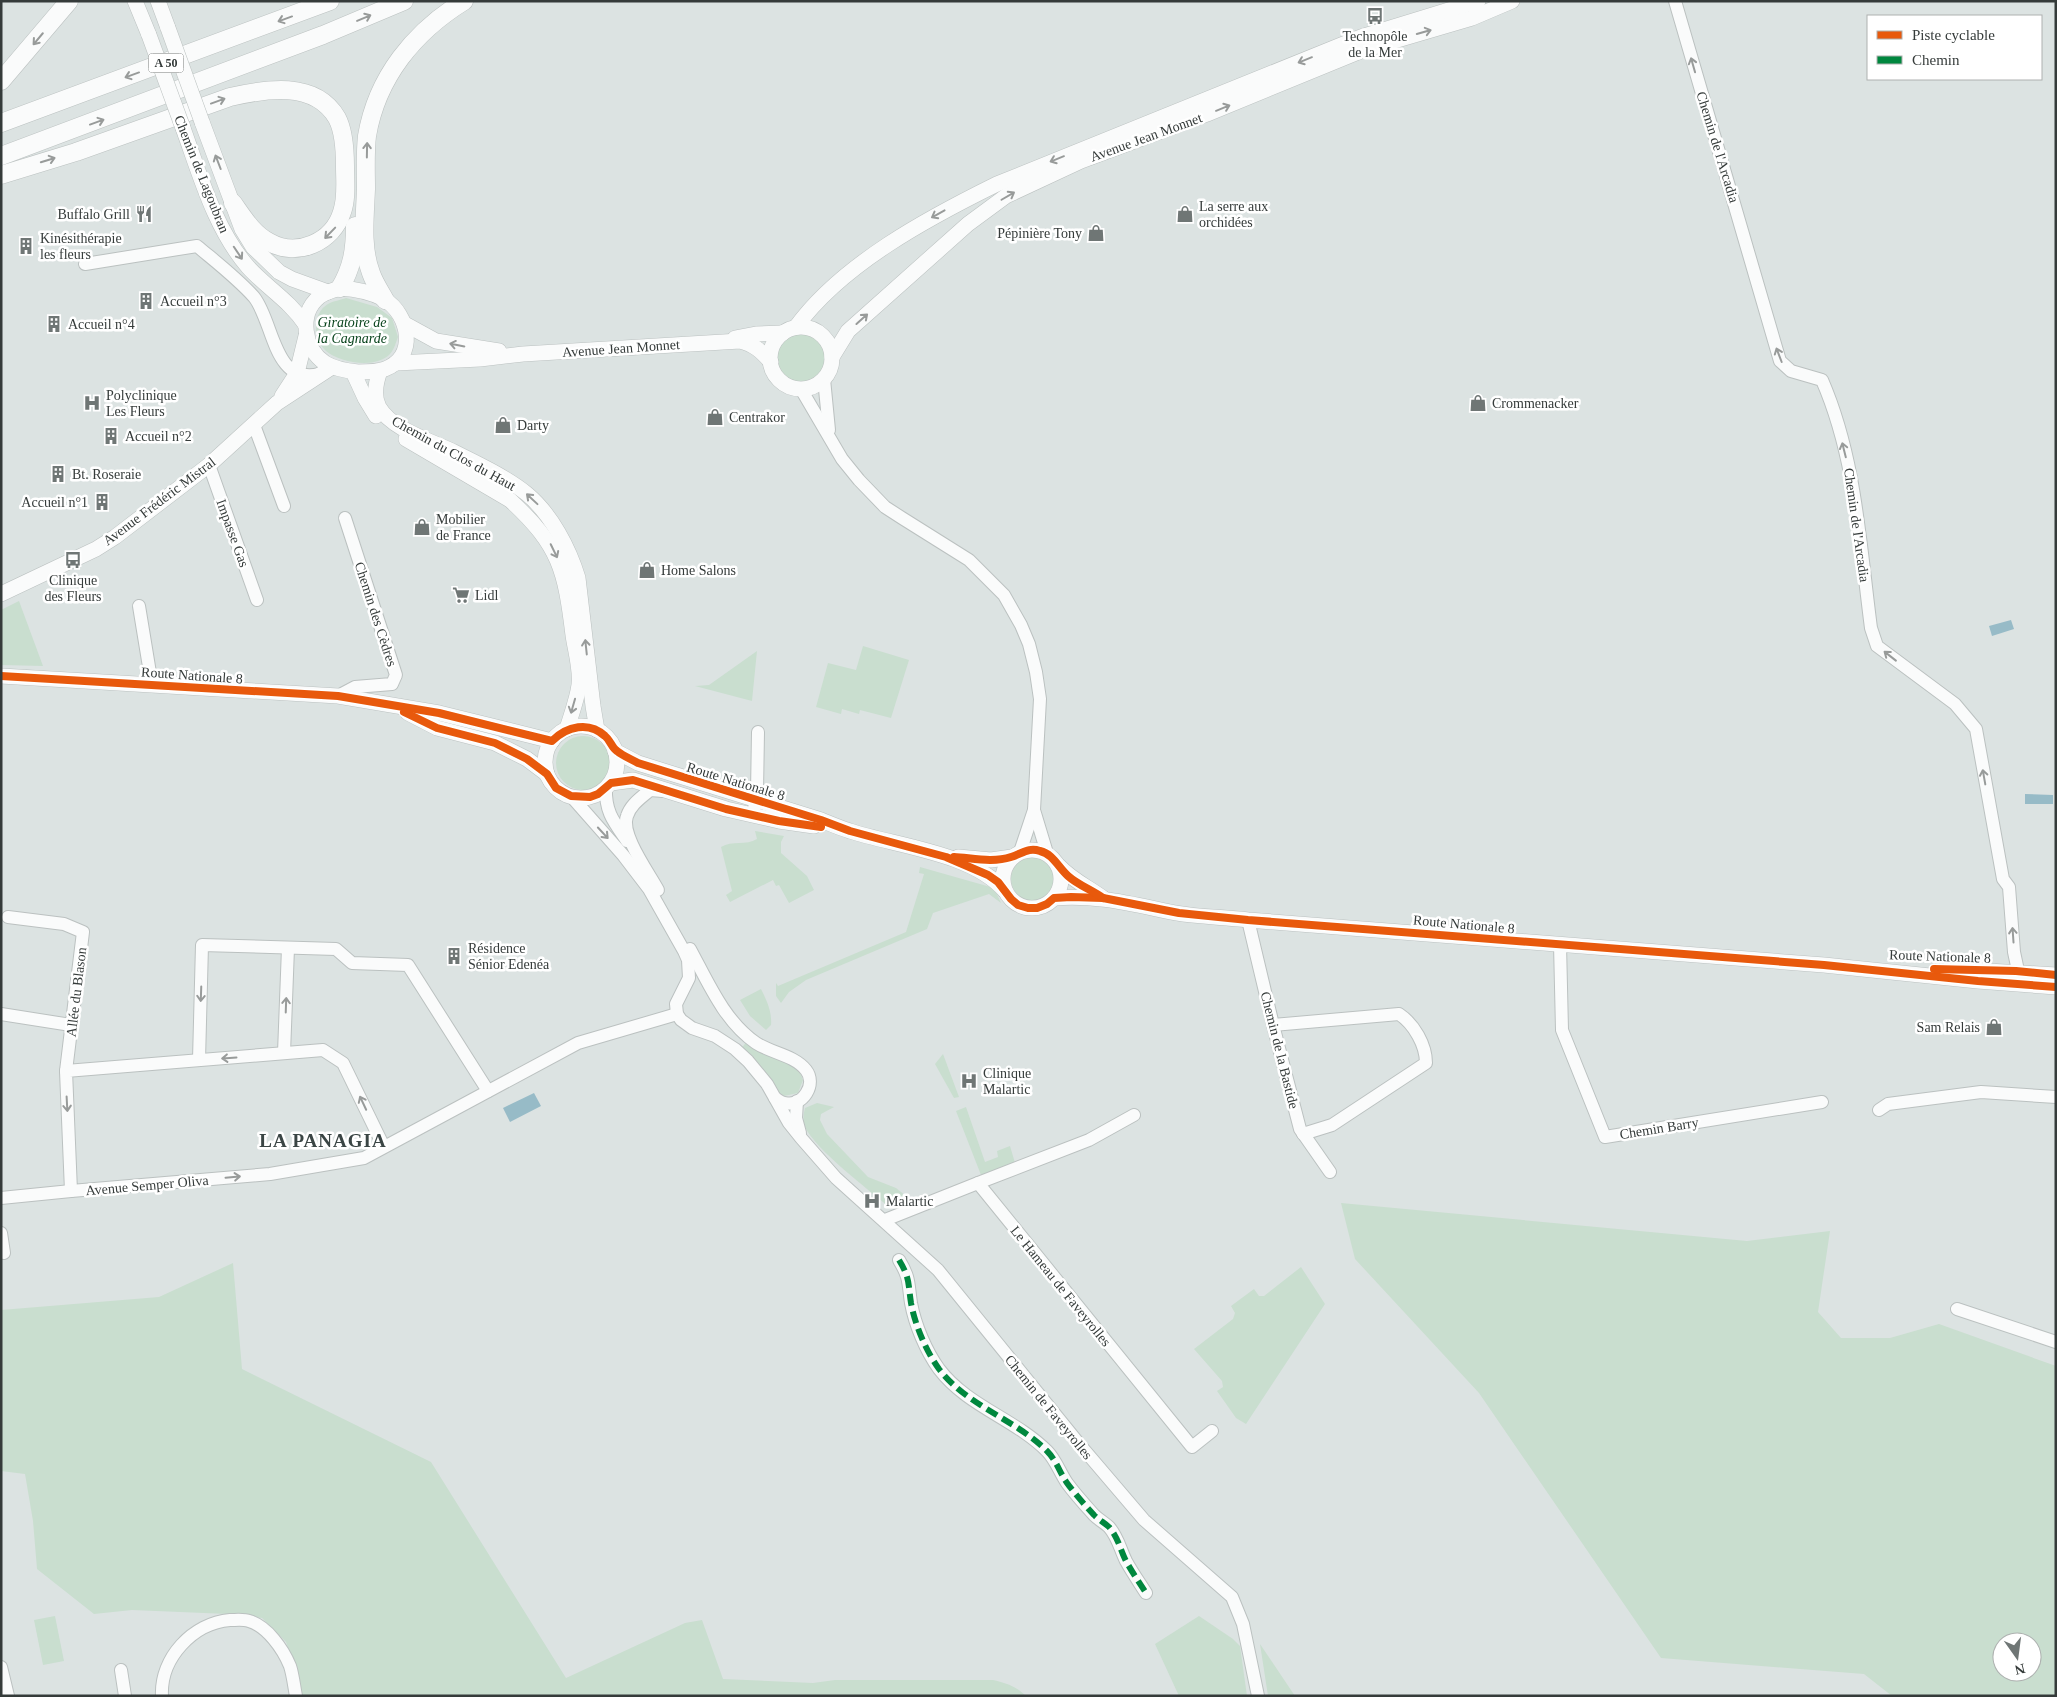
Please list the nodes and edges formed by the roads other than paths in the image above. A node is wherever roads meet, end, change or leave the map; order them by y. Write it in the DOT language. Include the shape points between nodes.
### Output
graph roads {
  1 [pos="69,1"];
  2 [pos="135,1"];
  3 [pos="158,1"];
  4 [pos="330,1"];
  5 [pos="404,1"];
  6 [pos="464,1"];
  7 [pos="1478,1"];
  8 [pos="1512,1"];
  9 [pos="1675,1"];
  10 [pos="1494,6"];
  11 [pos="1,81"];
  12 [pos="338,119"];
  13 [pos="1,123"];
  14 [pos="1,156"];
  15 [pos="1,175"];
  16 [pos="233,203"];
  17 [pos="86,264"];
  18 [pos="334,290"];
  19 [pos="385,300"];
  20 [pos="405,324"];
  21 [pos="306,330"];
  22 [pos="790,330"];
  23 [pos="719,341"];
  24 [pos="278,353"];
  25 [pos="523,354"];
  26 [pos="302,355"];
  27 [pos="832,357"];
  28 [pos="771,362"];
  29 [pos="396,363"];
  30 [pos="325,370"];
  31 [pos="380,370"];
  32 [pos="354,372"];
  33 [pos="297,373"];
  34 [pos="824,378"];
  35 [pos="801,388"];
  36 [pos="277,402"];
  37 [pos="254,424"];
  38 [pos="829,435"];
  39 [pos="208,466"];
  40 [pos="284,506"];
  41 [pos="345,518"];
  42 [pos="1,594"];
  43 [pos="257,600"];
  44 [pos="139,606"];
  45 [pos="1,676"];
  46 [pos="152,685"];
  47 [pos="338,696"];
  48 [pos="381,702"];
  49 [pos="567,729"];
  50 [pos="597,730"];
  51 [pos="758,732"];
  52 [pos="552,741"];
  53 [pos="615,750"];
  54 [pos="547,774"];
  55 [pos="608,785"];
  56 [pos="668,791"];
  57 [pos="571,796"];
  58 [pos="754,808"];
  59 [pos="1034,810"];
  60 [pos="1047,853"];
  61 [pos="1016,854"];
  62 [pos="946,856"];
  63 [pos="1059,866"];
  64 [pos="647,870"];
  65 [pos="1005,891"];
  66 [pos="1054,898"];
  67 [pos="1103,898"];
  68 [pos="8,916"];
  69 [pos="1248,920"];
  70 [pos="1560,944"];
  71 [pos="288,948"];
  72 [pos="2056,975"];
  73 [pos="2016,978"];
  74 [pos="2056,987"];
  75 [pos="683,990"];
  76 [pos="712,990"];
  77 [pos="1,1014"];
  78 [pos="677,1014"];
  79 [pos="72,1025"];
  80 [pos="1273,1025"];
  81 [pos="284,1053"];
  82 [pos="199,1060"];
  83 [pos="66,1071"];
  84 [pos="488,1091"];
  85 [pos="2056,1097"];
  86 [pos="775,1098"];
  87 [pos="797,1101"];
  88 [pos="1822,1102"];
  89 [pos="1880,1110"];
  90 [pos="1134,1115"];
  91 [pos="1303,1134"];
  92 [pos="801,1138"];
  93 [pos="384,1147"];
  94 [pos="1330,1172"];
  95 [pos="978,1183"];
  96 [pos="71,1192"];
  97 [pos="1,1198"];
  98 [pos="884,1220"];
  99 [pos="1,1233"];
  100 [pos="4,1253"];
  101 [pos="899,1260"];
  102 [pos="1958,1309"];
  103 [pos="2056,1342"];
  104 [pos="1212,1431"];
  105 [pos="1146,1593"];
  106 [pos="1,1667"];
  107 [pos="121,1670"];
  108 [pos="8,1696"];
  109 [pos="125,1696"];
  110 [pos="162,1696"];
  111 [pos="296,1696"];
  112 [pos="1258,1696"];
  1 -- 11 [label="highway, one-way"];
  2 -- 21 [label="main road, Chemin de Lagoubran, one-way, bridge" via="205,188 228,238 249,268 291,305"];
  16 -- 3 [label="main road, Chemin de Lagoubran, one-way, bridge"];
  4 -- 13 [label="highway, A 50, one-way"];
  14 -- 5 [label="highway, A 50, one-way" via="323,35"];
  19 -- 6 [label="highway, one-way" via="371,272 366,244 367,137 374,108 398,59 433,21"];
  7 -- 22 [label="main road, Avenue Jean Monnet, one-way" via="1361,37 989,188 919,225 868,259"];
  8 -- 10 [label="main road, Avenue Jean Monnet"];
  73 -- 9 [label="street, Chemin de l'Arcadia, one-way" via="2010,887 2002,879 1976,729 1955,704 1877,646 1871,628 1854,489 1833,405 1822,380 1790,371 1780,361"];
  27 -- 10 [label="main road, Avenue Jean Monnet, one-way" via="848,332 968,224 1006,196 1081,161 1363,50"];
  15 -- 12 [label="highway, one-way" via="256,90 299,91 328,107"];
  12 -- 16 [label="highway, one-way" via="345,152 345,199 337,225 324,239 303,247 277,246 267,242 249,225"];
  12 -- 18 [label="highway" via="351,145 355,180 354,257 349,272"];
  16 -- 18 [label="main road, Chemin de Lagoubran" via="242,229 266,262 292,279"];
  17 -- 24 [label="street" via="196,246 255,298"];
  18 -- 19 [label="main road" via="354,289"];
  18 -- 21 [label="main road" via="315,301"];
  19 -- 20 [label="main road" via="399,312"];
  25 -- 20 [label="main road, Avenue Jean Monnet, one-way" via="436,341"];
  20 -- 29 [label="main road" via="407,341 403,355"];
  21 -- 26 [label="main road, Avenue Frédéric Mistral"];
  21 -- 30 [label="main road"];
  22 -- 23 [label="main road, Avenue Jean Monnet"];
  22 -- 27 [label="main road" via="809,328 822,334 830,346"];
  22 -- 28 [label="main road" via="772,346"];
  23 -- 25 [label="main road, Avenue Jean Monnet"];
  23 -- 28 [label="main road, Avenue Jean Monnet" via="752,344"];
  24 -- 26 [label="street" via="290,357"];
  24 -- 33 [label="street"];
  25 -- 29 [label="main road, Avenue Jean Monnet"];
  26 -- 33 [label="main road, Avenue Frédéric Mistral"];
  27 -- 34 [label="main road" via="832,365"];
  28 -- 35 [label="main road" via="776,376 783,383"];
  29 -- 31 [label="main road"];
  30 -- 32 [label="main road"];
  30 -- 33 [label="street" via="313,376"];
  30 -- 36 [label="main road, Avenue Frédéric Mistral"];
  31 -- 32 [label="main road"];
  50 -- 31 [label="main road, Chemin du Clos du Haut, one-way" via="578,578 557,533 537,504 514,485 385,415 376,397"];
  32 -- 49 [label="main road, Chemin du Clos du Haut, one-way" via="369,406 386,426 510,500 551,545 568,591 579,683"];
  33 -- 36 [label="main road, Avenue Frédéric Mistral"];
  34 -- 35 [label="main road" via="817,384"];
  34 -- 38 [label="street"];
  35 -- 38 [label="street"];
  36 -- 37 [label="main road, Avenue Frédéric Mistral"];
  37 -- 39 [label="main road, Avenue Frédéric Mistral"];
  37 -- 40 [label="street"];
  38 -- 59 [label="street" via="858,480 885,506 970,560 1004,595 1021,625 1029,644 1040,699"];
  39 -- 42 [label="main road, Avenue Frédéric Mistral" via="115,537"];
  39 -- 43 [label="street, Impasse Gas"];
  41 -- 47 [label="street, Chemin des Cèdres" via="396,675 392,684 355,687"];
  44 -- 46 [label="street"];
  45 -- 46 [label="main road, Route Nationale 8"];
  46 -- 47 [label="main road, Route Nationale 8"];
  47 -- 48 [label="main road, Route Nationale 8"];
  48 -- 52 [label="main road, Route Nationale 8"];
  48 -- 54 [label="main road, Route Nationale 8" via="437,728 495,743 527,759"];
  49 -- 50 [label="main road" via="588,727"];
  49 -- 52 [label="main road"];
  50 -- 53 [label="main road" via="606,736"];
  51 -- 58 [label="street"];
  52 -- 54 [label="main road" via="546,756"];
  53 -- 55 [label="main road" via="617,767"];
  53 -- 58 [label="main road, Route Nationale 8" via="638,763"];
  54 -- 57 [label="main road" via="556,788"];
  55 -- 56 [label="main road, Route Nationale 8" via="633,780"];
  55 -- 57 [label="main road" via="590,797"];
  55 -- 64 [label="street" via="606,798 610,816"];
  56 -- 58 [label="main road, Route Nationale 8"];
  56 -- 64 [label="street" via="650,790 634,803 626,817 626,832"];
  57 -- 75 [label="street, one-way" via="649,889 688,960 689,978"];
  58 -- 62 [label="main road, Route Nationale 8" via="813,818"];
  59 -- 60 [label="street"];
  59 -- 61 [label="street"];
  60 -- 61 [label="main road" via="1029,849"];
  60 -- 63 [label="main road"];
  61 -- 62 [label="main road, Route Nationale 8" via="990,860"];
  61 -- 65 [label="main road" via="1003,873"];
  62 -- 65 [label="main road, Route Nationale 8" via="988,875"];
  63 -- 66 [label="main road" via="1061,883"];
  63 -- 67 [label="main road, Route Nationale 8" via="1076,882"];
  64 -- 76 [label="street"];
  65 -- 66 [label="main road" via="1018,905 1028,908 1038,908"];
  66 -- 67 [label="main road, Route Nationale 8"];
  67 -- 69 [label="main road, Route Nationale 8" via="1179,913"];
  68 -- 79 [label="street, Allée du Blason" via="64,924 83,932"];
  69 -- 70 [label="main road, Route Nationale 8"];
  69 -- 80 [label="street, Chemin de la Bastide"];
  70 -- 73 [label="main road, Route Nationale 8"];
  70 -- 88 [label="street, Chemin Barry" via="1562,1030 1605,1137"];
  81 -- 71 [label="street, one-way"];
  71 -- 82 [label="street, one-way" via="202,945"];
  71 -- 84 [label="street" via="336,949 352,963 408,965"];
  72 -- 73 [label="main road, Route Nationale 8"];
  73 -- 74 [label="main road, Route Nationale 8"];
  75 -- 76 [label="street" via="704,985"];
  75 -- 78 [label="street" via="676,1004"];
  76 -- 87 [label="street" via="729,1017 756,1043 789,1058 807,1071 809,1090"];
  77 -- 79 [label="street"];
  78 -- 84 [label="street, Avenue Semper Oliva" via="578,1043"];
  78 -- 86 [label="street, Chemin de Faveyrolles" via="686,1024 735,1049 757,1071"];
  79 -- 83 [label="street, Allée du Blason"];
  80 -- 91 [label="street, Chemin de la Bastide"];
  80 -- 91 [label="street" via="1399,1014 1409,1021 1426,1052 1426,1063 1332,1125"];
  81 -- 82 [label="street, one-way"];
  93 -- 81 [label="street, one-way" via="344,1064 323,1050"];
  82 -- 83 [label="street"];
  83 -- 96 [label="street, Avenue Semper Oliva, one-way"];
  84 -- 93 [label="street, Avenue Semper Oliva"];
  85 -- 89 [label="street" via="1981,1092 1888,1104"];
  86 -- 87 [label="street" via="786,1104"];
  86 -- 92 [label="street, Chemin de Faveyrolles"];
  87 -- 92 [label="street" via="796,1118"];
  90 -- 95 [label="street" via="1089,1140"];
  91 -- 94 [label="street, Chemin de la Bastide"];
  92 -- 98 [label="street, Chemin de Faveyrolles" via="836,1178"];
  96 -- 93 [label="street, Avenue Semper Oliva, one-way" via="270,1174 364,1158"];
  95 -- 98 [label="street"];
  95 -- 104 [label="street, Le Hameau de Faveyrolles" via="1192,1447"];
  96 -- 97 [label="street"];
  98 -- 112 [label="street, Chemin de Faveyrolles" via="938,1270 1144,1520 1232,1597 1243,1624"];
  99 -- 100 [label="street"];
  101 -- 105 [label="street" via="910,1285 918,1326 939,1369 981,1407 1022,1430 1049,1452 1072,1489 1118,1540 1125,1559"];
  102 -- 103 [label="street"];
  106 -- 108 [label="street"];
  107 -- 109 [label="street"];
  110 -- 111 [label="street" via="173,1654 196,1632 222,1621 248,1620 260,1626 279,1647 290,1666"];
}
